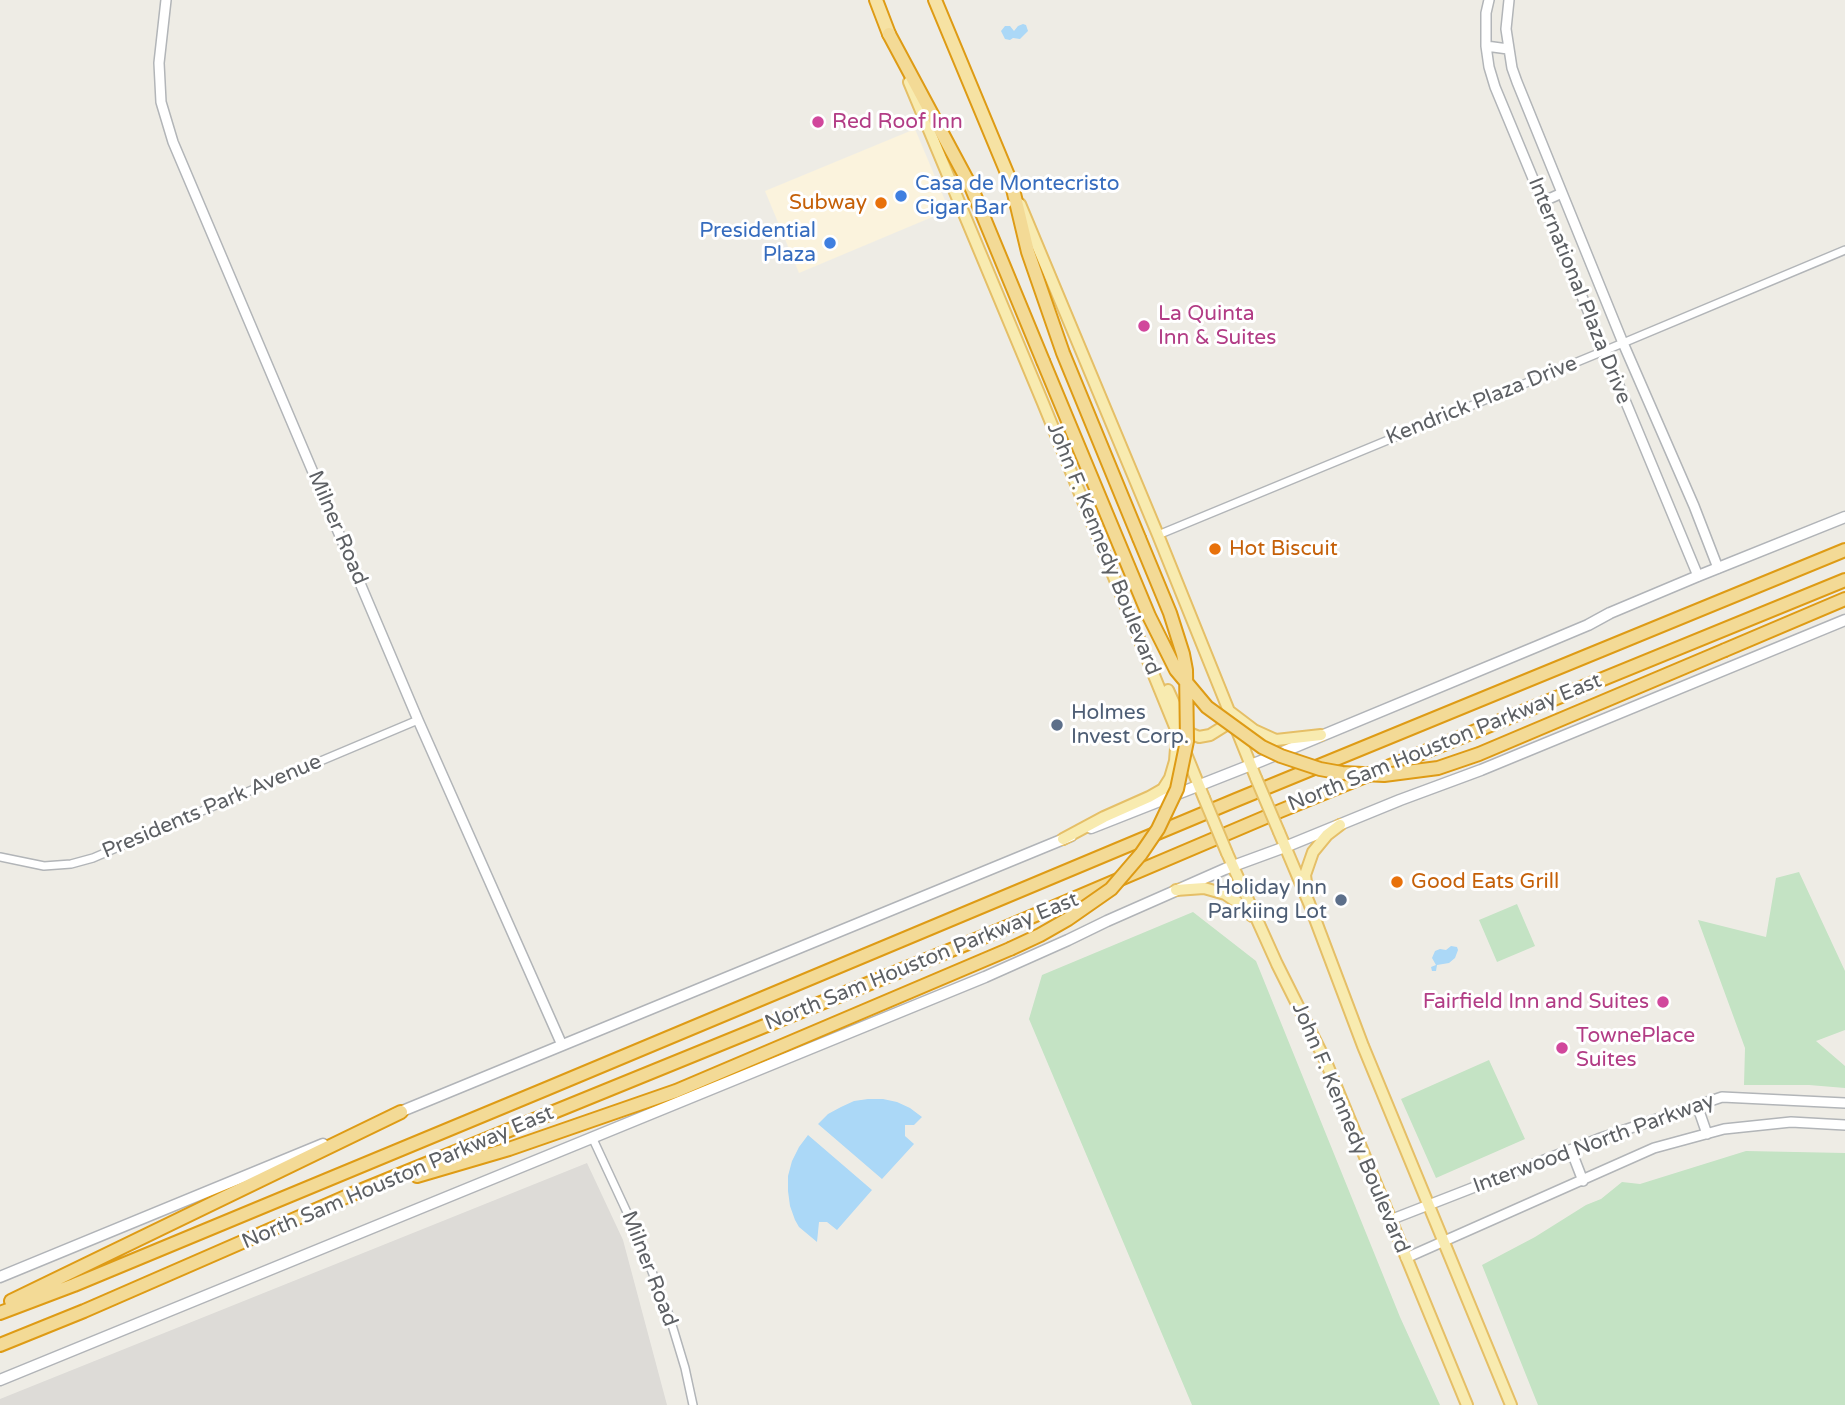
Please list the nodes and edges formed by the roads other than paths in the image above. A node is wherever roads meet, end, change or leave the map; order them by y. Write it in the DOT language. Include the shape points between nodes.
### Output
graph roads {
  1 [pos="166,0"];
  2 [pos="876,0"];
  3 [pos="935,0"];
  4 [pos="1489,0"];
  5 [pos="1509,0"];
  6 [pos="889,34"];
  7 [pos="1486,46"];
  8 [pos="1508,48"];
  9 [pos="1012,185"];
  10 [pos="1562,194"];
  11 [pos="1542,202"];
  12 [pos="1845,250"];
  13 [pos="1623,343"];
  14 [pos="1604,351"];
  15 [pos="1845,517"];
  16 [pos="1158,535"];
  17 [pos="1845,550"];
  18 [pos="1718,568"];
  19 [pos="1698,576"];
  20 [pos="1845,580"];
  21 [pos="1845,600"];
  22 [pos="1845,620"];
  23 [pos="1143,649"];
  24 [pos="1227,709"];
  25 [pos="418,720"];
  26 [pos="1177,729"];
  27 [pos="1321,736"];
  28 [pos="1251,765"];
  29 [pos="1199,786"];
  30 [pos="1340,825"];
  31 [pos="1063,839"];
  32 [pos="1285,848"];
  33 [pos="0,857"];
  34 [pos="1232,866"];
  35 [pos="1176,890"];
  36 [pos="1309,904"];
  37 [pos="1255,919"];
  38 [pos="562,1045"];
  39 [pos="1845,1103"];
  40 [pos="1698,1105"];
  41 [pos="401,1112"];
  42 [pos="1845,1125"];
  43 [pos="1707,1133"];
  44 [pos="592,1137"];
  45 [pos="1571,1150"];
  46 [pos="1583,1181"];
  47 [pos="349,1195"];
  48 [pos="1428,1205"];
  49 [pos="1390,1220"];
  50 [pos="1444,1242"];
  51 [pos="1406,1258"];
  52 [pos="0,1277"];
  53 [pos="0,1307"];
  54 [pos="0,1313"];
  55 [pos="0,1345"];
  56 [pos="0,1380"];
  57 [pos="692,1405"];
  58 [pos="1467,1405"];
  59 [pos="1511,1405"];
  1 -- 25 [label="street, Milner Road" via="159,63 161,102 173,142"];
  2 -- 6 [label="highway, John F. Kennedy Boulevard"];
  3 -- 9 [label="highway, John F. Kennedy Boulevard"];
  4 -- 7 [label="street, International Plaza Drive"];
  5 -- 8 [label="street, International Plaza Drive"];
  6 -- 21 [label="highway, bridge" via="972,189 1149,616 1176,670 1207,708 1262,747 1342,773 1384,775 1438,768"];
  6 -- 23 [label="main road, John F. Kennedy Boulevard"];
  7 -- 8 [label="street"];
  7 -- 11 [label="street, International Plaza Drive" via="1495,87"];
  8 -- 10 [label="street, International Plaza Drive"];
  9 -- 16 [label="main road, John F. Kennedy Boulevard"];
  9 -- 47 [label="highway, bridge" via="1028,252 1075,385 1183,654 1187,741 1177,789 1147,846 1111,889 1072,917 1010,949 676,1091 509,1149"];
  10 -- 11 [label="street"];
  10 -- 13 [label="street, International Plaza Drive"];
  11 -- 14 [label="street, International Plaza Drive"];
  12 -- 13 [label="street, Kendrick Plaza Drive"];
  13 -- 14 [label="street, Kendrick Plaza Drive"];
  13 -- 18 [label="street, International Plaza Drive"];
  14 -- 16 [label="street, Kendrick Plaza Drive"];
  14 -- 19 [label="street, International Plaza Drive"];
  15 -- 18 [label="main road"];
  16 -- 24 [label="main road, John F. Kennedy Boulevard"];
  17 -- 54 [label="highway, North Sam Houston Parkway East"];
  18 -- 19 [label="main road"];
  19 -- 27 [label="main road"];
  20 -- 47 [label="highway, North Sam Houston Parkway East"];
  22 -- 30 [label="main road, North Sam Houston Parkway East"];
  23 -- 24 [label="main road" via="1160,673 1187,732 1199,737 1220,730 1226,725"];
  23 -- 26 [label="main road, John F. Kennedy Boulevard"];
  24 -- 27 [label="main road" via="1276,740"];
  24 -- 28 [label="main road, John F. Kennedy Boulevard"];
  25 -- 33 [label="street, Presidents Park Avenue" via="93,858 44,866"];
  25 -- 38 [label="street, Milner Road"];
  26 -- 29 [label="main road, John F. Kennedy Boulevard"];
  26 -- 31 [label="main road" via="1175,761 1163,789"];
  27 -- 28 [label="main road"];
  28 -- 29 [label="main road"];
  28 -- 32 [label="main road, John F. Kennedy Boulevard, bridge"];
  29 -- 31 [label="main road"];
  29 -- 34 [label="main road, John F. Kennedy Boulevard, bridge"];
  30 -- 32 [label="main road, North Sam Houston Parkway East"];
  30 -- 36 [label="main road" via="1326,835 1309,861"];
  31 -- 38 [label="main road"];
  32 -- 34 [label="main road, North Sam Houston Parkway East"];
  32 -- 36 [label="main road, John F. Kennedy Boulevard"];
  34 -- 35 [label="main road, North Sam Houston Parkway East"];
  34 -- 37 [label="main road, John F. Kennedy Boulevard"];
  35 -- 37 [label="main road" via="1204,888 1225,894"];
  35 -- 44 [label="main road, North Sam Houston Parkway East" via="985,977"];
  36 -- 48 [label="main road, John F. Kennedy Boulevard"];
  37 -- 49 [label="main road, John F. Kennedy Boulevard" via="1326,1062"];
  38 -- 41 [label="main road"];
  39 -- 40 [label="street, Interwood North Parkway" via="1722,1097"];
  40 -- 43 [label="street"];
  40 -- 45 [label="street, Interwood North Parkway"];
  41 -- 52 [label="main road"];
  41 -- 53 [label="highway"];
  42 -- 43 [label="street, Interwood North Parkway" via="1791,1122"];
  43 -- 46 [label="street, Interwood North Parkway" via="1654,1148"];
  44 -- 56 [label="main road, North Sam Houston Parkway East"];
  44 -- 57 [label="street, Milner Road" via="669,1315"];
  45 -- 46 [label="street"];
  45 -- 48 [label="street, Interwood North Parkway"];
  46 -- 50 [label="street, Interwood North Parkway"];
  47 -- 55 [label="highway, North Sam Houston Parkway East"];
  48 -- 49 [label="street, Interwood North Parkway"];
  48 -- 50 [label="main road, John F. Kennedy Boulevard"];
  49 -- 51 [label="main road, John F. Kennedy Boulevard"];
  50 -- 51 [label="street, Interwood North Parkway"];
  50 -- 59 [label="main road, John F. Kennedy Boulevard"];
  51 -- 58 [label="main road, John F. Kennedy Boulevard"];
}
